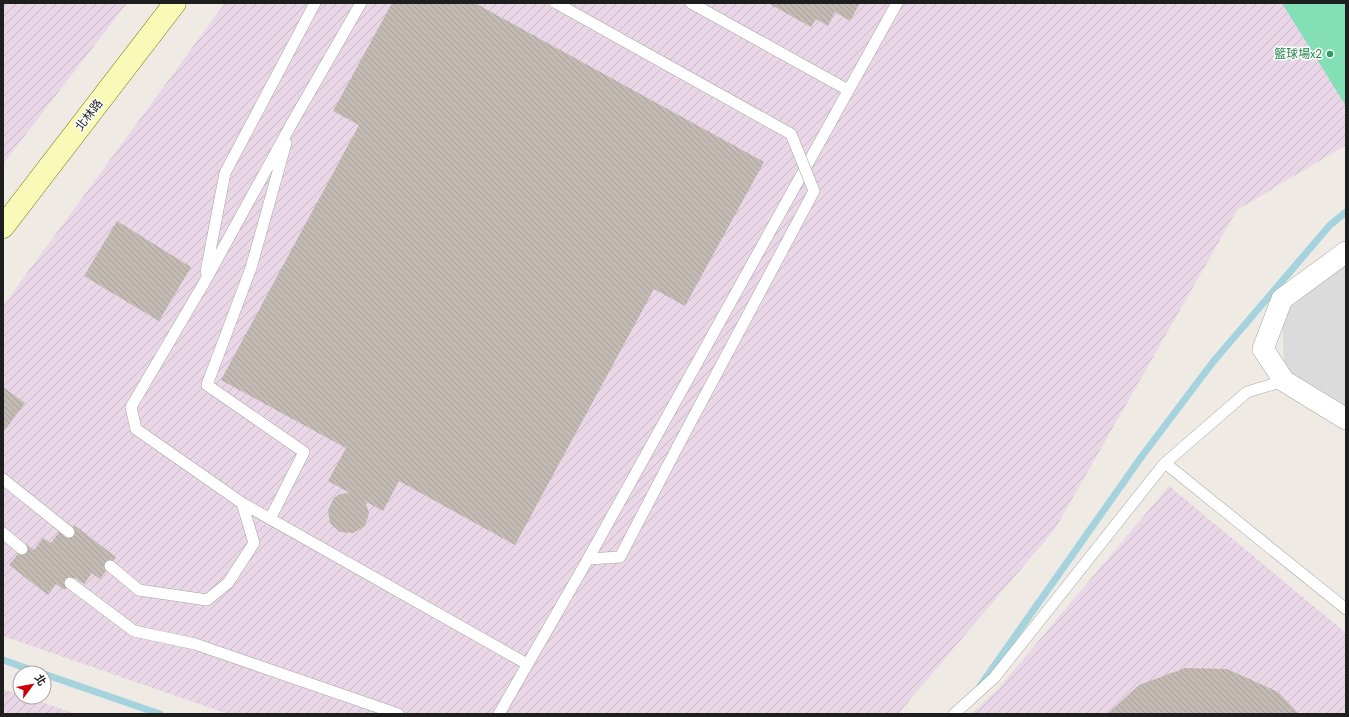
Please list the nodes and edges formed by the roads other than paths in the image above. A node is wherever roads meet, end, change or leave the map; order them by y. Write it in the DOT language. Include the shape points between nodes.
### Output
graph roads {
  1 [pos="175,3"];
  2 [pos="315,3"];
  3 [pos="361,3"];
  4 [pos="556,3"];
  5 [pos="691,3"];
  6 [pos="897,3"];
  7 [pos="848,90"];
  8 [pos="292,123"];
  9 [pos="3,227"];
  10 [pos="1346,252"];
  11 [pos="204,283"];
  12 [pos="1284,382"];
  13 [pos="1346,419"];
  14 [pos="1165,463"];
  15 [pos="3,479"];
  16 [pos="242,503"];
  17 [pos="270,519"];
  18 [pos="69,532"];
  19 [pos="3,533"];
  20 [pos="22,549"];
  21 [pos="588,559"];
  22 [pos="110,566"];
  23 [pos="70,583"];
  24 [pos="1346,609"];
  25 [pos="527,664"];
  26 [pos="398,714"];
  27 [pos="499,714"];
  28 [pos="954,714"];
  1 -- 9 [label="street, 北林路"];
  2 -- 11 [label="lane" via="225,173"];
  3 -- 8 [label="lane"];
  4 -- 21 [label="lane, bridge" via="791,134 814,191 620,557"];
  5 -- 7 [label="lane"];
  6 -- 7 [label="lane"];
  7 -- 21 [label="lane"];
  8 -- 11 [label="lane"];
  8 -- 17 [label="lane" via="251,268 207,384 304,452"];
  10 -- 12 [label="street" via="1282,299 1263,349"];
  11 -- 16 [label="lane" via="131,406 136,429"];
  12 -- 13 [label="street"];
  12 -- 14 [label="lane" via="1247,392"];
  14 -- 24 [label="lane"];
  14 -- 28 [label="lane" via="994,678"];
  15 -- 18 [label="lane"];
  16 -- 17 [label="lane"];
  16 -- 22 [label="lane" via="254,543 228,583 207,600 139,590"];
  17 -- 25 [label="lane"];
  19 -- 20 [label="lane"];
  21 -- 25 [label="lane"];
  23 -- 26 [label="lane" via="134,631 195,644"];
  25 -- 27 [label="lane"];
}
